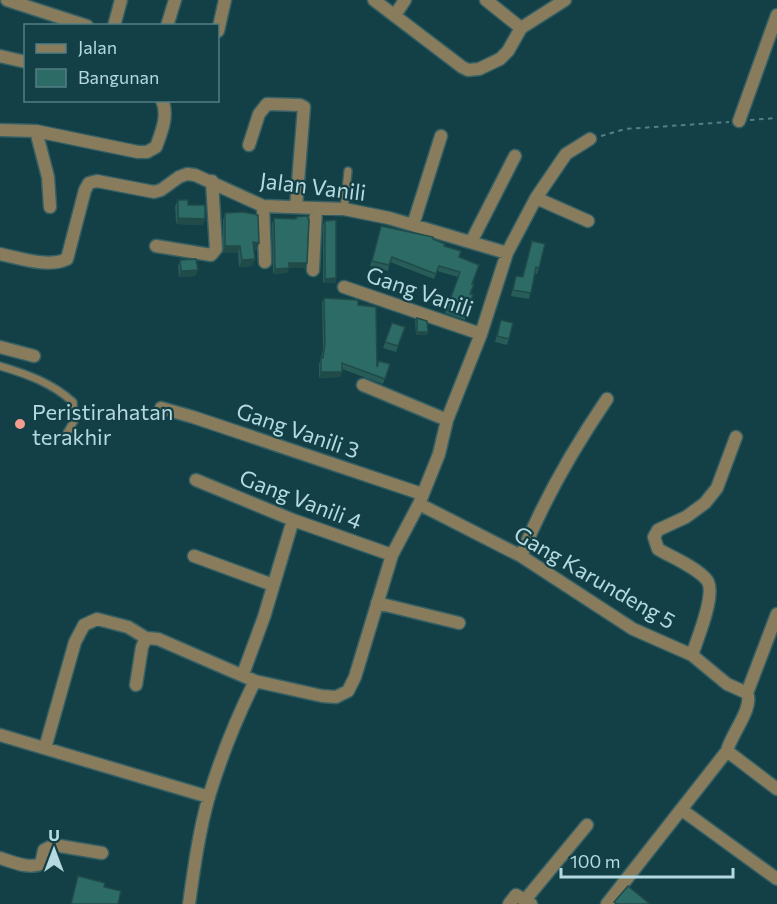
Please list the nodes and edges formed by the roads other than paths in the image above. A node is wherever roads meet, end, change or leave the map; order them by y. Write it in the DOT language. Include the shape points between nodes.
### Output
graph roads {
  1 [pos="3,0"];
  2 [pos="8,0"];
  3 [pos="121,0"];
  4 [pos="175,0"];
  5 [pos="225,0"];
  6 [pos="374,0"];
  7 [pos="405,0"];
  8 [pos="486,0"];
  9 [pos="566,0"];
  10 [pos="0,4"];
  11 [pos="395,15"];
  12 [pos="777,15"];
  13 [pos="81,24"];
  14 [pos="115,24"];
  15 [pos="168,24"];
  16 [pos="219,27"];
  17 [pos="522,28"];
  18 [pos="0,56"];
  19 [pos="24,62"];
  20 [pos="163,102"];
  21 [pos="738,121"];
  22 [pos="0,130"];
  23 [pos="36,131"];
  24 [pos="441,136"];
  25 [pos="590,139"];
  26 [pos="249,145"];
  27 [pos="515,156"];
  28 [pos="348,171"];
  29 [pos="212,181"];
  30 [pos="536,198"];
  31 [pos="263,206"];
  32 [pos="50,207"];
  33 [pos="296,207"];
  34 [pos="316,208"];
  35 [pos="344,209"];
  36 [pos="588,221"];
  37 [pos="413,225"];
  38 [pos="471,242"];
  39 [pos="156,246"];
  40 [pos="507,253"];
  41 [pos="0,254"];
  42 [pos="265,262"];
  43 [pos="313,270"];
  44 [pos="344,287"];
  45 [pos="481,334"];
  46 [pos="0,347"];
  47 [pos="34,356"];
  48 [pos="0,366"];
  49 [pos="363,385"];
  50 [pos="608,399"];
  51 [pos="161,408"];
  52 [pos="447,420"];
  53 [pos="67,433"];
  54 [pos="736,437"];
  55 [pos="196,480"];
  56 [pos="420,499"];
  57 [pos="293,520"];
  58 [pos="392,555"];
  59 [pos="194,556"];
  60 [pos="521,556"];
  61 [pos="273,585"];
  62 [pos="377,603"];
  63 [pos="777,614"];
  64 [pos="459,623"];
  65 [pos="146,638"];
  66 [pos="692,655"];
  67 [pos="243,674"];
  68 [pos="255,681"];
  69 [pos="136,685"];
  70 [pos="747,693"];
  71 [pos="0,735"];
  72 [pos="45,748"];
  73 [pos="727,752"];
  74 [pos="777,789"];
  75 [pos="209,797"];
  76 [pos="682,810"];
  77 [pos="587,825"];
  78 [pos="102,853"];
  79 [pos="0,858"];
  80 [pos="777,879"];
  81 [pos="528,902"];
  82 [pos="189,904"];
  83 [pos="509,904"];
  84 [pos="607,904"];
  1 -- 10 [label="street"];
  2 -- 13 [label="street"];
  3 -- 14 [label="street"];
  4 -- 15 [label="street"];
  5 -- 16 [label="street"];
  6 -- 11 [label="street"];
  7 -- 11 [label="street"];
  8 -- 17 [label="street"];
  9 -- 17 [label="street"];
  11 -- 17 [label="street" via="468,70 500,59"];
  12 -- 21 [label="street"];
  18 -- 19 [label="street"];
  20 -- 23 [label="street" via="163,126 152,151 138,152"];
  22 -- 23 [label="street"];
  23 -- 32 [label="street" via="48,177"];
  24 -- 37 [label="street"];
  25 -- 30 [label="street" via="566,154"];
  26 -- 33 [label="street" via="259,114 267,104 304,107"];
  27 -- 38 [label="street"];
  28 -- 35 [label="lane"];
  29 -- 31 [label="street, Jalan Vanili"];
  29 -- 39 [label="street" via="214,253"];
  29 -- 41 [label="street, Jalan Vanili" via="187,174 154,192 92,181 85,190 67,259 36,261"];
  30 -- 36 [label="street"];
  30 -- 40 [label="street"];
  31 -- 33 [label="street, Jalan Vanili"];
  31 -- 42 [label="street"];
  33 -- 34 [label="street, Jalan Vanili"];
  34 -- 35 [label="street, Jalan Vanili"];
  34 -- 43 [label="street"];
  35 -- 37 [label="street, Jalan Vanili"];
  37 -- 38 [label="street, Jalan Vanili"];
  38 -- 40 [label="street, Jalan Vanili"];
  40 -- 45 [label="street"];
  44 -- 45 [label="street, Gang Vanili"];
  45 -- 52 [label="street"];
  46 -- 47 [label="street"];
  48 -- 53 [label="lane" via="64,393 73,402 74,421"];
  49 -- 52 [label="street"];
  50 -- 60 [label="street" via="558,476"];
  51 -- 56 [label="street, Gang Vanili 3"];
  52 -- 56 [label="street" via="439,454"];
  54 -- 66 [label="street" via="717,488 686,517 658,530 654,537 658,549 698,572 710,585"];
  55 -- 57 [label="street, Gang Vanili 4"];
  56 -- 58 [label="street"];
  56 -- 60 [label="street, Gang Karundeng 5"];
  57 -- 58 [label="street, Gang Vanili 4"];
  57 -- 61 [label="street"];
  58 -- 62 [label="street"];
  59 -- 61 [label="street"];
  60 -- 66 [label="street, Gang Karundeng 5" via="633,628"];
  61 -- 67 [label="street"];
  62 -- 64 [label="street"];
  62 -- 68 [label="street" via="348,691 336,697 322,696"];
  63 -- 70 [label="street"];
  65 -- 67 [label="street" via="158,639"];
  65 -- 69 [label="street"];
  65 -- 72 [label="street" via="128,627 97,619 84,625 75,642"];
  66 -- 70 [label="street, Gang Karundeng 5" via="727,684"];
  67 -- 68 [label="street"];
  68 -- 75 [label="street"];
  70 -- 73 [label="street" via="749,705"];
  71 -- 72 [label="street"];
  72 -- 75 [label="street"];
  73 -- 74 [label="street"];
  73 -- 76 [label="street"];
  75 -- 82 [label="street"];
  76 -- 80 [label="street"];
  76 -- 84 [label="street"];
  77 -- 81 [label="street"];
  78 -- 79 [label="street" via="54,845 44,850 41,864 31,867"];
  81 -- 83 [label="street" via="516,895"];
}
